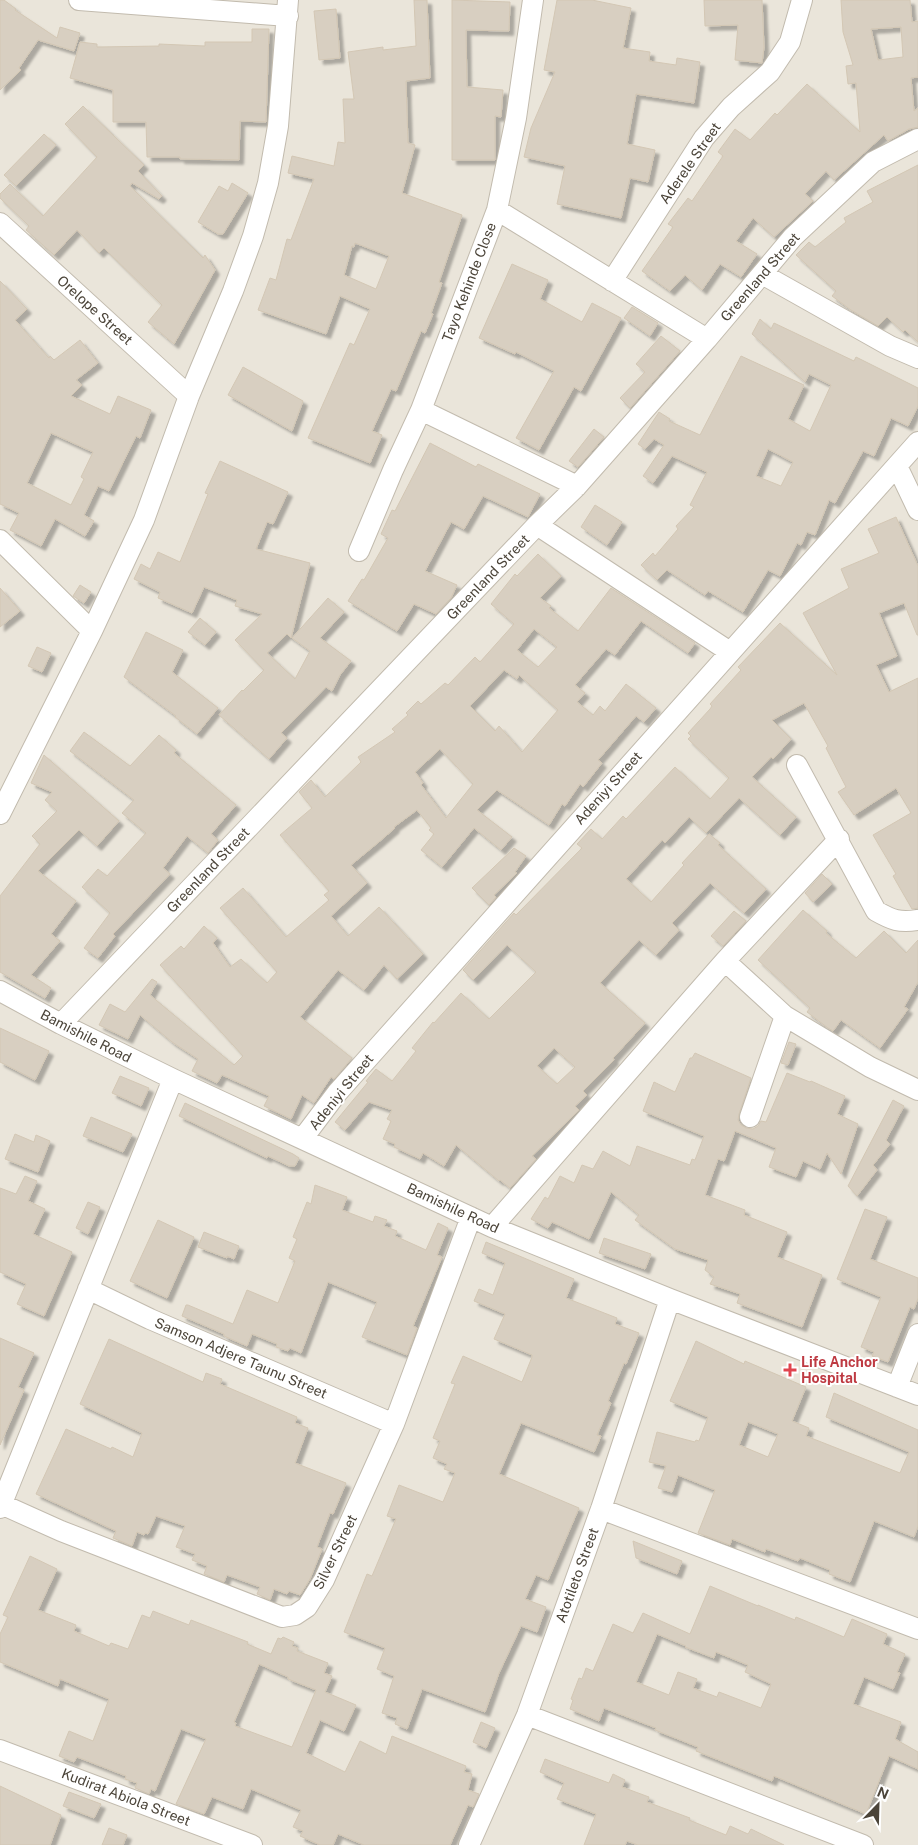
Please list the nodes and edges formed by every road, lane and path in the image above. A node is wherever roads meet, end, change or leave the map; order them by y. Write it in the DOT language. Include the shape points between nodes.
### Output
graph roads {
  1 [pos="79,0"];
  2 [pos="533,0"];
  3 [pos="802,0"];
  4 [pos="288,8"];
  5 [pos="918,139"];
  6 [pos="497,210"];
  7 [pos="0,223"];
  8 [pos="762,274"];
  9 [pos="612,281"];
  10 [pos="707,339"];
  11 [pos="918,358"];
  12 [pos="189,396"];
  13 [pos="421,410"];
  14 [pos="918,442"];
  15 [pos="898,466"];
  16 [pos="577,486"];
  17 [pos="918,510"];
  18 [pos="537,525"];
  19 [pos="0,540"];
  20 [pos="359,551"];
  21 [pos="92,631"];
  22 [pos="730,652"];
  23 [pos="797,765"];
  24 [pos="0,814"];
  25 [pos="839,839"];
  26 [pos="918,920"];
  27 [pos="725,961"];
  28 [pos="0,991"];
  29 [pos="786,1016"];
  30 [pos="61,1024"];
  31 [pos="173,1079"];
  32 [pos="918,1090"];
  33 [pos="750,1117"];
  34 [pos="303,1138"];
  35 [pos="471,1217"];
  36 [pos="492,1227"];
  37 [pos="88,1289"];
  38 [pos="670,1299"];
  39 [pos="918,1334"];
  40 [pos="897,1387"];
  41 [pos="918,1395"];
  42 [pos="394,1424"];
  43 [pos="1,1506"];
  44 [pos="601,1509"];
  45 [pos="918,1629"];
  46 [pos="527,1715"];
  47 [pos="0,1750"];
  48 [pos="252,1845"];
  49 [pos="469,1845"];
  50 [pos="863,1845"];
  1 -- 4 [label="street"];
  2 -- 6 [label="street, Tayo Kehinde Close" via="516,118"];
  3 -- 9 [label="street, Aderele Street" via="790,42 770,72 731,107 704,138"];
  4 -- 12 [label="street" via="278,126 268,183 233,291"];
  5 -- 8 [label="street, Greenland Street" via="873,162 793,236"];
  6 -- 9 [label="street"];
  6 -- 13 [label="street, Tayo Kehinde Close"];
  7 -- 12 [label="street, Orelope Street"];
  8 -- 10 [label="street, Greenland Street"];
  8 -- 11 [label="street" via="890,346"];
  9 -- 10 [label="street"];
  10 -- 16 [label="street, Greenland Street"];
  12 -- 21 [label="street" via="144,520"];
  13 -- 16 [label="street"];
  13 -- 20 [label="street, Tayo Kehinde Close"];
  14 -- 15 [label="street, Adeniyi Street"];
  15 -- 17 [label="street"];
  15 -- 22 [label="street, Adeniyi Street"];
  16 -- 18 [label="street, Greenland Street"];
  18 -- 22 [label="street"];
  18 -- 30 [label="street, Greenland Street"];
  19 -- 21 [label="street"];
  21 -- 24 [label="street"];
  22 -- 34 [label="street, Adeniyi Street" via="337,1093"];
  23 -- 25 [label="street"];
  25 -- 26 [label="street" via="876,910 892,920"];
  25 -- 27 [label="street"];
  27 -- 29 [label="street"];
  27 -- 36 [label="street"];
  28 -- 30 [label="street, Bamishile Road"];
  29 -- 32 [label="street" via="870,1067"];
  29 -- 33 [label="street"];
  30 -- 31 [label="street, Bamishile Road"];
  31 -- 34 [label="street, Bamishile Road"];
  31 -- 37 [label="street"];
  34 -- 35 [label="street, Bamishile Road"];
  35 -- 36 [label="street, Bamishile Road"];
  35 -- 42 [label="street, Silver Street"];
  36 -- 38 [label="street, Bamishile Road"];
  37 -- 42 [label="street, Samson Adjere Taunu Street"];
  37 -- 43 [label="street"];
  38 -- 40 [label="street, Bamishile Road"];
  38 -- 44 [label="street, Atotileto Street"];
  39 -- 40 [label="street"];
  40 -- 41 [label="street, Bamishile Road"];
  42 -- 43 [label="street, Silver Street" via="324,1580 306,1607 295,1615 282,1617"];
  44 -- 45 [label="street"];
  44 -- 46 [label="street, Atotileto Street"];
  46 -- 49 [label="street, Atotileto Street"];
  46 -- 50 [label="street"];
  47 -- 48 [label="street, Kudirat Abiola Street"];
}
